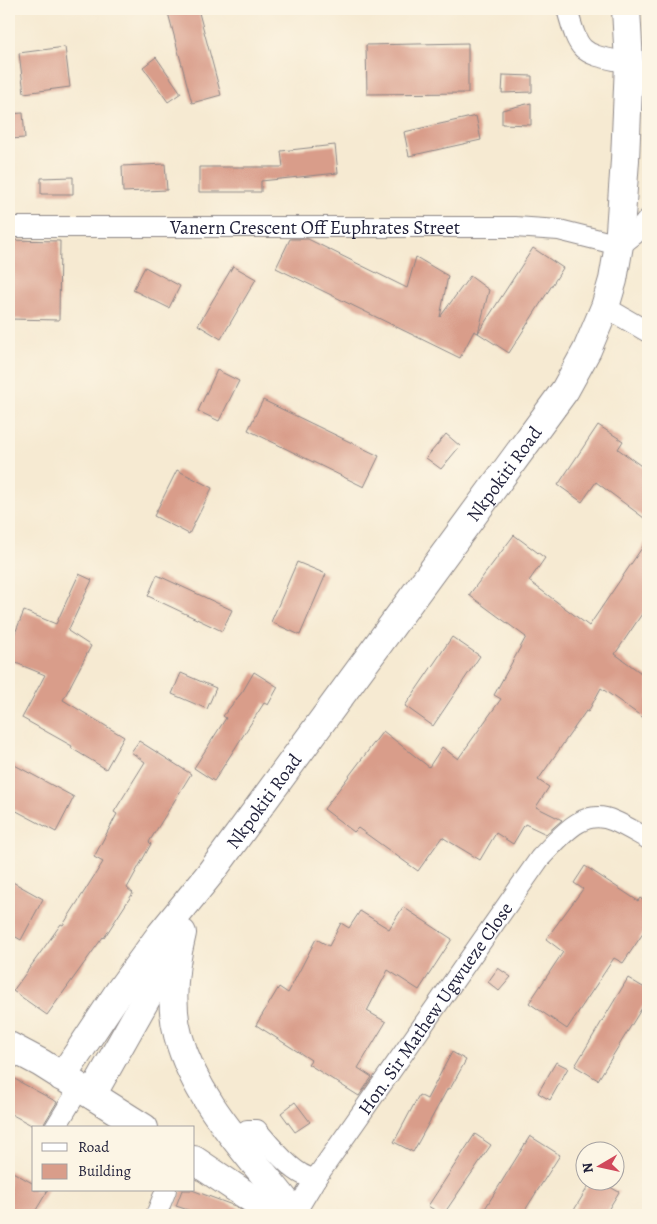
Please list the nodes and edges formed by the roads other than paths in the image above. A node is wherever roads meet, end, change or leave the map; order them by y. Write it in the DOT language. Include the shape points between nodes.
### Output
graph roads {
  1 [pos="567,9"];
  2 [pos="626,9"];
  3 [pos="629,63"];
  4 [pos="648,219"];
  5 [pos="9,227"];
  6 [pos="619,245"];
  7 [pos="605,307"];
  8 [pos="648,332"];
  9 [pos="648,839"];
  10 [pos="209,875"];
  11 [pos="182,933"];
  12 [pos="118,993"];
  13 [pos="140,1009"];
  14 [pos="178,1035"];
  15 [pos="9,1046"];
  16 [pos="78,1086"];
  17 [pos="55,1126"];
  18 [pos="141,1126"];
  19 [pos="235,1140"];
  20 [pos="195,1161"];
  21 [pos="316,1178"];
  22 [pos="165,1192"];
  23 [pos="156,1215"];
  24 [pos="289,1215"];
  1 -- 3 [label="street" via="577,42 584,50"];
  2 -- 3 [label="main road, Nkpokiti Road"];
  3 -- 6 [label="main road, Nkpokiti Road"];
  4 -- 6 [label="street" via="641,230"];
  5 -- 6 [label="street, Vanern Crescent Off Euphrates Street" via="515,227 559,230"];
  6 -- 7 [label="main road, Nkpokiti Road"];
  7 -- 8 [label="street"];
  7 -- 10 [label="main road, Nkpokiti Road" via="565,390"];
  9 -- 21 [label="street, Hon. Sir Mathew Ugwueze Close" via="612,820 588,818 571,826 540,858"];
  10 -- 11 [label="main road"];
  10 -- 12 [label="main road"];
  11 -- 13 [label="main road"];
  11 -- 14 [label="main road" via="174,981"];
  12 -- 13 [label="main road"];
  12 -- 16 [label="main road"];
  13 -- 14 [label="main road"];
  13 -- 16 [label="main road"];
  14 -- 19 [label="main road" via="190,1067"];
  15 -- 16 [label="main road"];
  16 -- 17 [label="street"];
  16 -- 18 [label="main road"];
  19 -- 21 [label="street" via="248,1130 257,1130 286,1162 302,1174"];
  19 -- 24 [label="main road"];
  20 -- 24 [label="main road"];
  21 -- 24 [label="street, Hon. Sir Mathew Ugwueze Close"];
  22 -- 23 [label="street"];
}
